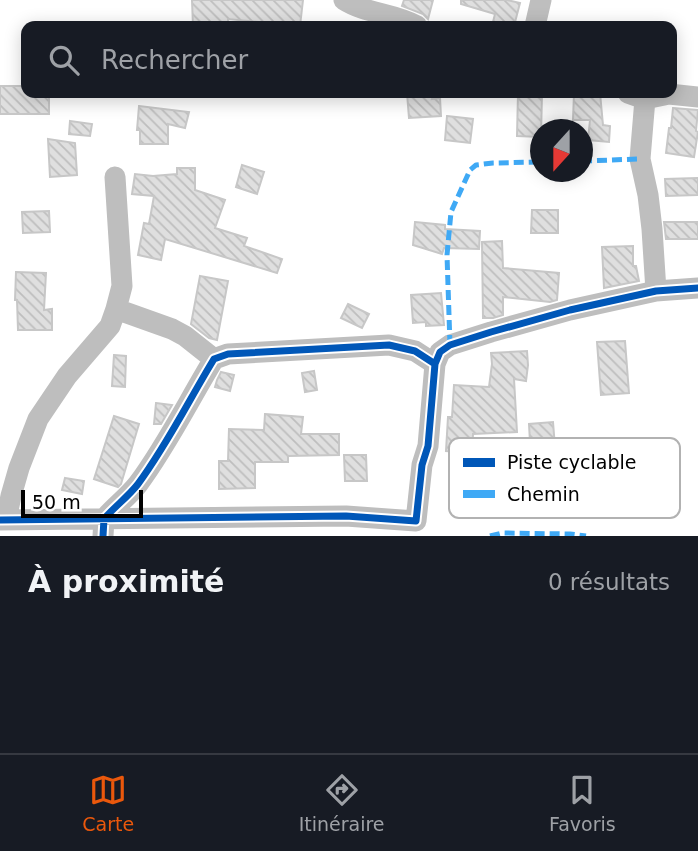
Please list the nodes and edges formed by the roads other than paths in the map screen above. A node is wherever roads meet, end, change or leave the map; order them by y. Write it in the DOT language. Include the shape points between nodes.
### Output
graph roads {
  1 [pos="344,0"];
  2 [pos="541,0"];
  3 [pos="407,21"];
  4 [pos="536,21"];
  5 [pos="677,95"];
  6 [pos="698,97"];
  7 [pos="636,98"];
  8 [pos="115,177"];
  9 [pos="698,288"];
  10 [pos="656,291"];
  11 [pos="116,309"];
  12 [pos="214,359"];
  13 [pos="435,364"];
  14 [pos="3,520"];
  15 [pos="104,527"];
  16 [pos="416,528"];
  1 -- 3 [label="street"];
  2 -- 4 [label="street"];
  5 -- 6 [label="street"];
  7 -- 10 [label="street"];
  8 -- 11 [label="street" via="122,286"];
  9 -- 10 [label="street"];
  10 -- 13 [label="street" via="450,345 440,352"];
  11 -- 12 [label="street" via="172,329"];
  11 -- 14 [label="street" via="110,326 38,419"];
  12 -- 13 [label="street" via="228,354 389,345 415,351"];
  12 -- 15 [label="street" via="140,481 115,506"];
  13 -- 16 [label="street"];
  14 -- 15 [label="street"];
  15 -- 16 [label="street" via="346,516"];
}
